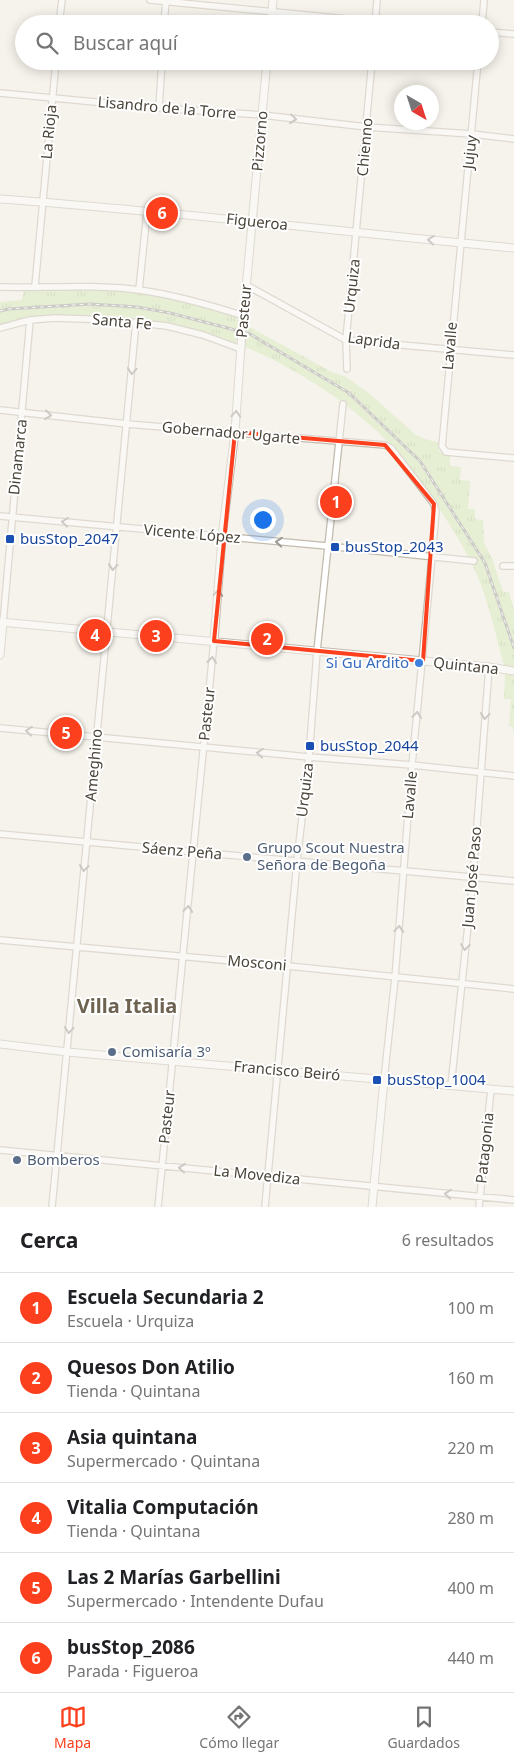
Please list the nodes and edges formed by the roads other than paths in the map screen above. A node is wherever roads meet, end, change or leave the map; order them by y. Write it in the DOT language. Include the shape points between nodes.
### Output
graph roads {
  1 [pos="62,0"];
  2 [pos="150,0"];
  3 [pos="273,0"];
  4 [pos="377,0"];
  5 [pos="484,0"];
  6 [pos="166,1"];
  7 [pos="272,11"];
  8 [pos="60,15"];
  9 [pos="165,15"];
  10 [pos="272,15"];
  11 [pos="306,15"];
  12 [pos="376,15"];
  13 [pos="483,15"];
  14 [pos="499,33"];
  15 [pos="514,34"];
  16 [pos="55,70"];
  17 [pos="161,70"];
  18 [pos="266,70"];
  19 [pos="371,70"];
  20 [pos="477,70"];
  21 [pos="0,94"];
  22 [pos="52,98"];
  23 [pos="159,108"];
  24 [pos="262,115"];
  25 [pos="367,127"];
  26 [pos="472,134"];
  27 [pos="514,139"];
  28 [pos="0,199"];
  29 [pos="43,202"];
  30 [pos="147,212"];
  31 [pos="252,220"];
  32 [pos="357,233"];
  33 [pos="460,243"];
  34 [pos="514,248"];
  35 [pos="246,285"];
  36 [pos="35,286"];
  37 [pos="0,287"];
  38 [pos="139,290"];
  39 [pos="244,316"];
  40 [pos="30,320"];
  41 [pos="136,322"];
  42 [pos="0,328"];
  43 [pos="346,340"];
  44 [pos="241,349"];
  45 [pos="450,349"];
  46 [pos="514,355"];
  47 [pos="347,369"];
  48 [pos="343,404"];
  49 [pos="0,410"];
  50 [pos="22,412"];
  51 [pos="127,424"];
  52 [pos="235,432"];
  53 [pos="340,442"];
  54 [pos="514,458"];
  55 [pos="434,504"];
  56 [pos="0,516"];
  57 [pos="12,517"];
  58 [pos="116,526"];
  59 [pos="222,537"];
  60 [pos="327,546"];
  61 [pos="432,557"];
  62 [pos="474,561"];
  63 [pos="503,566"];
  64 [pos="514,566"];
  65 [pos="2,622"];
  66 [pos="107,632"];
  67 [pos="214,641"];
  68 [pos="317,651"];
  69 [pos="0,655"];
  70 [pos="423,661"];
  71 [pos="489,667"];
  72 [pos="514,671"];
  73 [pos="0,728"];
  74 [pos="97,737"];
  75 [pos="204,747"];
  76 [pos="309,757"];
  77 [pos="412,765"];
  78 [pos="480,772"];
  79 [pos="514,776"];
  80 [pos="0,834"];
  81 [pos="87,842"];
  82 [pos="193,852"];
  83 [pos="297,861"];
  84 [pos="404,871"];
  85 [pos="473,878"];
  86 [pos="514,881"];
  87 [pos="0,940"];
  88 [pos="76,947"];
  89 [pos="183,957"];
  90 [pos="288,966"];
  91 [pos="395,978"];
  92 [pos="461,983"];
  93 [pos="514,989"];
  94 [pos="0,1044"];
  95 [pos="67,1052"];
  96 [pos="173,1060"];
  97 [pos="278,1070"];
  98 [pos="384,1080"];
  99 [pos="451,1086"];
  100 [pos="491,1089"];
  101 [pos="514,1091"];
  102 [pos="0,1150"];
  103 [pos="57,1155"];
  104 [pos="162,1166"];
  105 [pos="267,1176"];
  106 [pos="374,1186"];
  107 [pos="480,1197"];
  108 [pos="514,1200"];
  109 [pos="52,1207"];
  110 [pos="158,1207"];
  111 [pos="264,1207"];
  112 [pos="372,1207"];
  113 [pos="479,1207"];
  1 -- 8 [label="street"];
  2 -- 6 [label="street"];
  3 -- 7 [label="street"];
  4 -- 12 [label="street"];
  5 -- 13 [label="street"];
  6 -- 7 [label="street"];
  6 -- 9 [label="street"];
  7 -- 10 [label="street"];
  7 -- 11 [label="street"];
  14 -- 15 [label="street"];
  16 -- 22 [label="street, La Rioja"];
  17 -- 23 [label="street"];
  18 -- 24 [label="street, Pizzorno"];
  19 -- 25 [label="street, Chienno"];
  20 -- 26 [label="street, Jujuy"];
  21 -- 22 [label="street, Lisandro de la Torre"];
  22 -- 23 [label="street, Lisandro de la Torre"];
  22 -- 29 [label="street, La Rioja"];
  23 -- 24 [label="street, Lisandro de la Torre"];
  24 -- 25 [label="street, Lisandro de la Torre, one-way"];
  24 -- 31 [label="street, Pizzorno"];
  25 -- 26 [label="street, Lisandro de la Torre"];
  25 -- 32 [label="street, Chienno"];
  26 -- 27 [label="street, Lisandro de la Torre"];
  26 -- 33 [label="street, Jujuy"];
  28 -- 29 [label="street, Figueroa"];
  29 -- 30 [label="street, Figueroa"];
  29 -- 36 [label="street"];
  30 -- 31 [label="street, Figueroa"];
  30 -- 38 [label="street"];
  31 -- 32 [label="street, Figueroa"];
  31 -- 35 [label="street, Pasteur"];
  33 -- 32 [label="street, Figueroa, one-way"];
  32 -- 43 [label="street, Urquiza"];
  33 -- 34 [label="street, Figueroa"];
  33 -- 45 [label="street, Lavalle"];
  35 -- 39 [label="street, Pasteur"];
  35 -- 43 [label="street, Laprida"];
  36 -- 37 [label="street"];
  36 -- 38 [label="street"];
  38 -- 39 [label="street" via="201,302"];
  39 -- 44 [label="street, Pasteur"];
  40 -- 41 [label="street, Santa Fe"];
  40 -- 42 [label="street, Santa Fe"];
  40 -- 50 [label="street, Dinamarca"];
  41 -- 44 [label="street, Santa Fe" via="202,335"];
  41 -- 51 [label="street, Ameghino, one-way"];
  43 -- 45 [label="street, Laprida"];
  43 -- 47 [label="street, Urquiza"];
  52 -- 44 [label="street, Pasteur, one-way"];
  45 -- 46 [label="street, Laprida"];
  45 -- 54 [label="street, Lavalle" via="443,450"];
  48 -- 53 [label="street, Urquiza"];
  49 -- 50 [label="street, Gobernador Ugarte"];
  50 -- 51 [label="street, Gobernador Ugarte, one-way"];
  50 -- 57 [label="street, Dinamarca"];
  51 -- 52 [label="street, Gobernador Ugarte"];
  51 -- 58 [label="street, Ameghino"];
  52 -- 53 [label="street, Gobernador Ugarte"];
  52 -- 59 [label="street, Pasteur"];
  53 -- 55 [label="street, Gobernador Ugarte" via="391,448"];
  53 -- 60 [label="street, Urquiza"];
  55 -- 61 [label="street, Lavalle"];
  56 -- 57 [label="street, Vicente López"];
  58 -- 57 [label="street, Vicente López, one-way"];
  57 -- 65 [label="street, Dinamarca"];
  58 -- 59 [label="street, Vicente López"];
  58 -- 66 [label="street, Ameghino, one-way"];
  60 -- 59 [label="street, Vicente López, one-way"];
  67 -- 59 [label="street, Pasteur, one-way"];
  60 -- 61 [label="street, Vicente López"];
  60 -- 68 [label="street, Urquiza"];
  61 -- 62 [label="street, Vicente López"];
  61 -- 70 [label="street, Lavalle"];
  63 -- 64 [label="street"];
  65 -- 66 [label="street, Quintana"];
  65 -- 69 [label="street, Dinamarca"];
  66 -- 67 [label="street, Quintana"];
  66 -- 74 [label="street, Ameghino"];
  67 -- 68 [label="street, Quintana"];
  75 -- 67 [label="street, Pasteur, one-way"];
  68 -- 70 [label="street, Quintana"];
  68 -- 76 [label="street, Urquiza"];
  70 -- 71 [label="street, Quintana"];
  77 -- 70 [label="street, Lavalle, one-way"];
  71 -- 72 [label="street, Quintana"];
  71 -- 78 [label="street, Juan José Paso, one-way"];
  74 -- 73 [label="street, one-way"];
  74 -- 75 [label="street"];
  74 -- 81 [label="street, Ameghino"];
  76 -- 75 [label="street, one-way"];
  75 -- 82 [label="street, Pasteur"];
  76 -- 77 [label="street"];
  76 -- 83 [label="street, Urquiza"];
  77 -- 78 [label="street"];
  77 -- 84 [label="street, Lavalle"];
  78 -- 79 [label="street"];
  78 -- 85 [label="street, Juan José Paso"];
  80 -- 81 [label="street, Sáenz Peña"];
  81 -- 82 [label="street, Sáenz Peña"];
  81 -- 88 [label="street, Ameghino, one-way"];
  82 -- 83 [label="street, Sáenz Peña"];
  89 -- 82 [label="street, Pasteur, one-way"];
  83 -- 84 [label="street, Sáenz Peña"];
  83 -- 90 [label="street, Urquiza"];
  84 -- 85 [label="street, Sáenz Peña"];
  91 -- 84 [label="street, Lavalle, one-way"];
  85 -- 86 [label="street, Sáenz Peña"];
  85 -- 92 [label="street, Juan José Paso, one-way"];
  87 -- 88 [label="street, Mosconi"];
  88 -- 89 [label="street, Mosconi"];
  88 -- 95 [label="street, Ameghino, one-way"];
  89 -- 90 [label="street, Mosconi"];
  89 -- 96 [label="street, Pasteur"];
  90 -- 91 [label="street, Mosconi"];
  90 -- 97 [label="street, Urquiza"];
  91 -- 92 [label="street, Mosconi"];
  91 -- 98 [label="street, Lavalle"];
  92 -- 93 [label="street, Mosconi"];
  92 -- 99 [label="street, Juan José Paso"];
  94 -- 95 [label="street, Francisco Beiró"];
  95 -- 96 [label="street, Francisco Beiró"];
  95 -- 103 [label="street, Ameghino"];
  96 -- 97 [label="street, Francisco Beiró"];
  96 -- 104 [label="street, Pasteur"];
  97 -- 98 [label="street, Francisco Beiró"];
  97 -- 105 [label="street, Urquiza"];
  98 -- 99 [label="street, Francisco Beiró"];
  98 -- 106 [label="street, Lavalle"];
  99 -- 100 [label="street, Francisco Beiró"];
  100 -- 101 [label="street, Francisco Beiró"];
  100 -- 107 [label="street, Patagonia"];
  102 -- 103 [label="street, La Movediza"];
  103 -- 104 [label="street, La Movediza"];
  103 -- 109 [label="street, Ameghino"];
  105 -- 104 [label="street, La Movediza, one-way"];
  104 -- 110 [label="street, Pasteur"];
  105 -- 106 [label="street, La Movediza"];
  105 -- 111 [label="street, Urquiza"];
  107 -- 106 [label="street, La Movediza, one-way"];
  106 -- 112 [label="street, Lavalle"];
  107 -- 108 [label="street, La Movediza"];
  107 -- 113 [label="street, Patagonia"];
}
